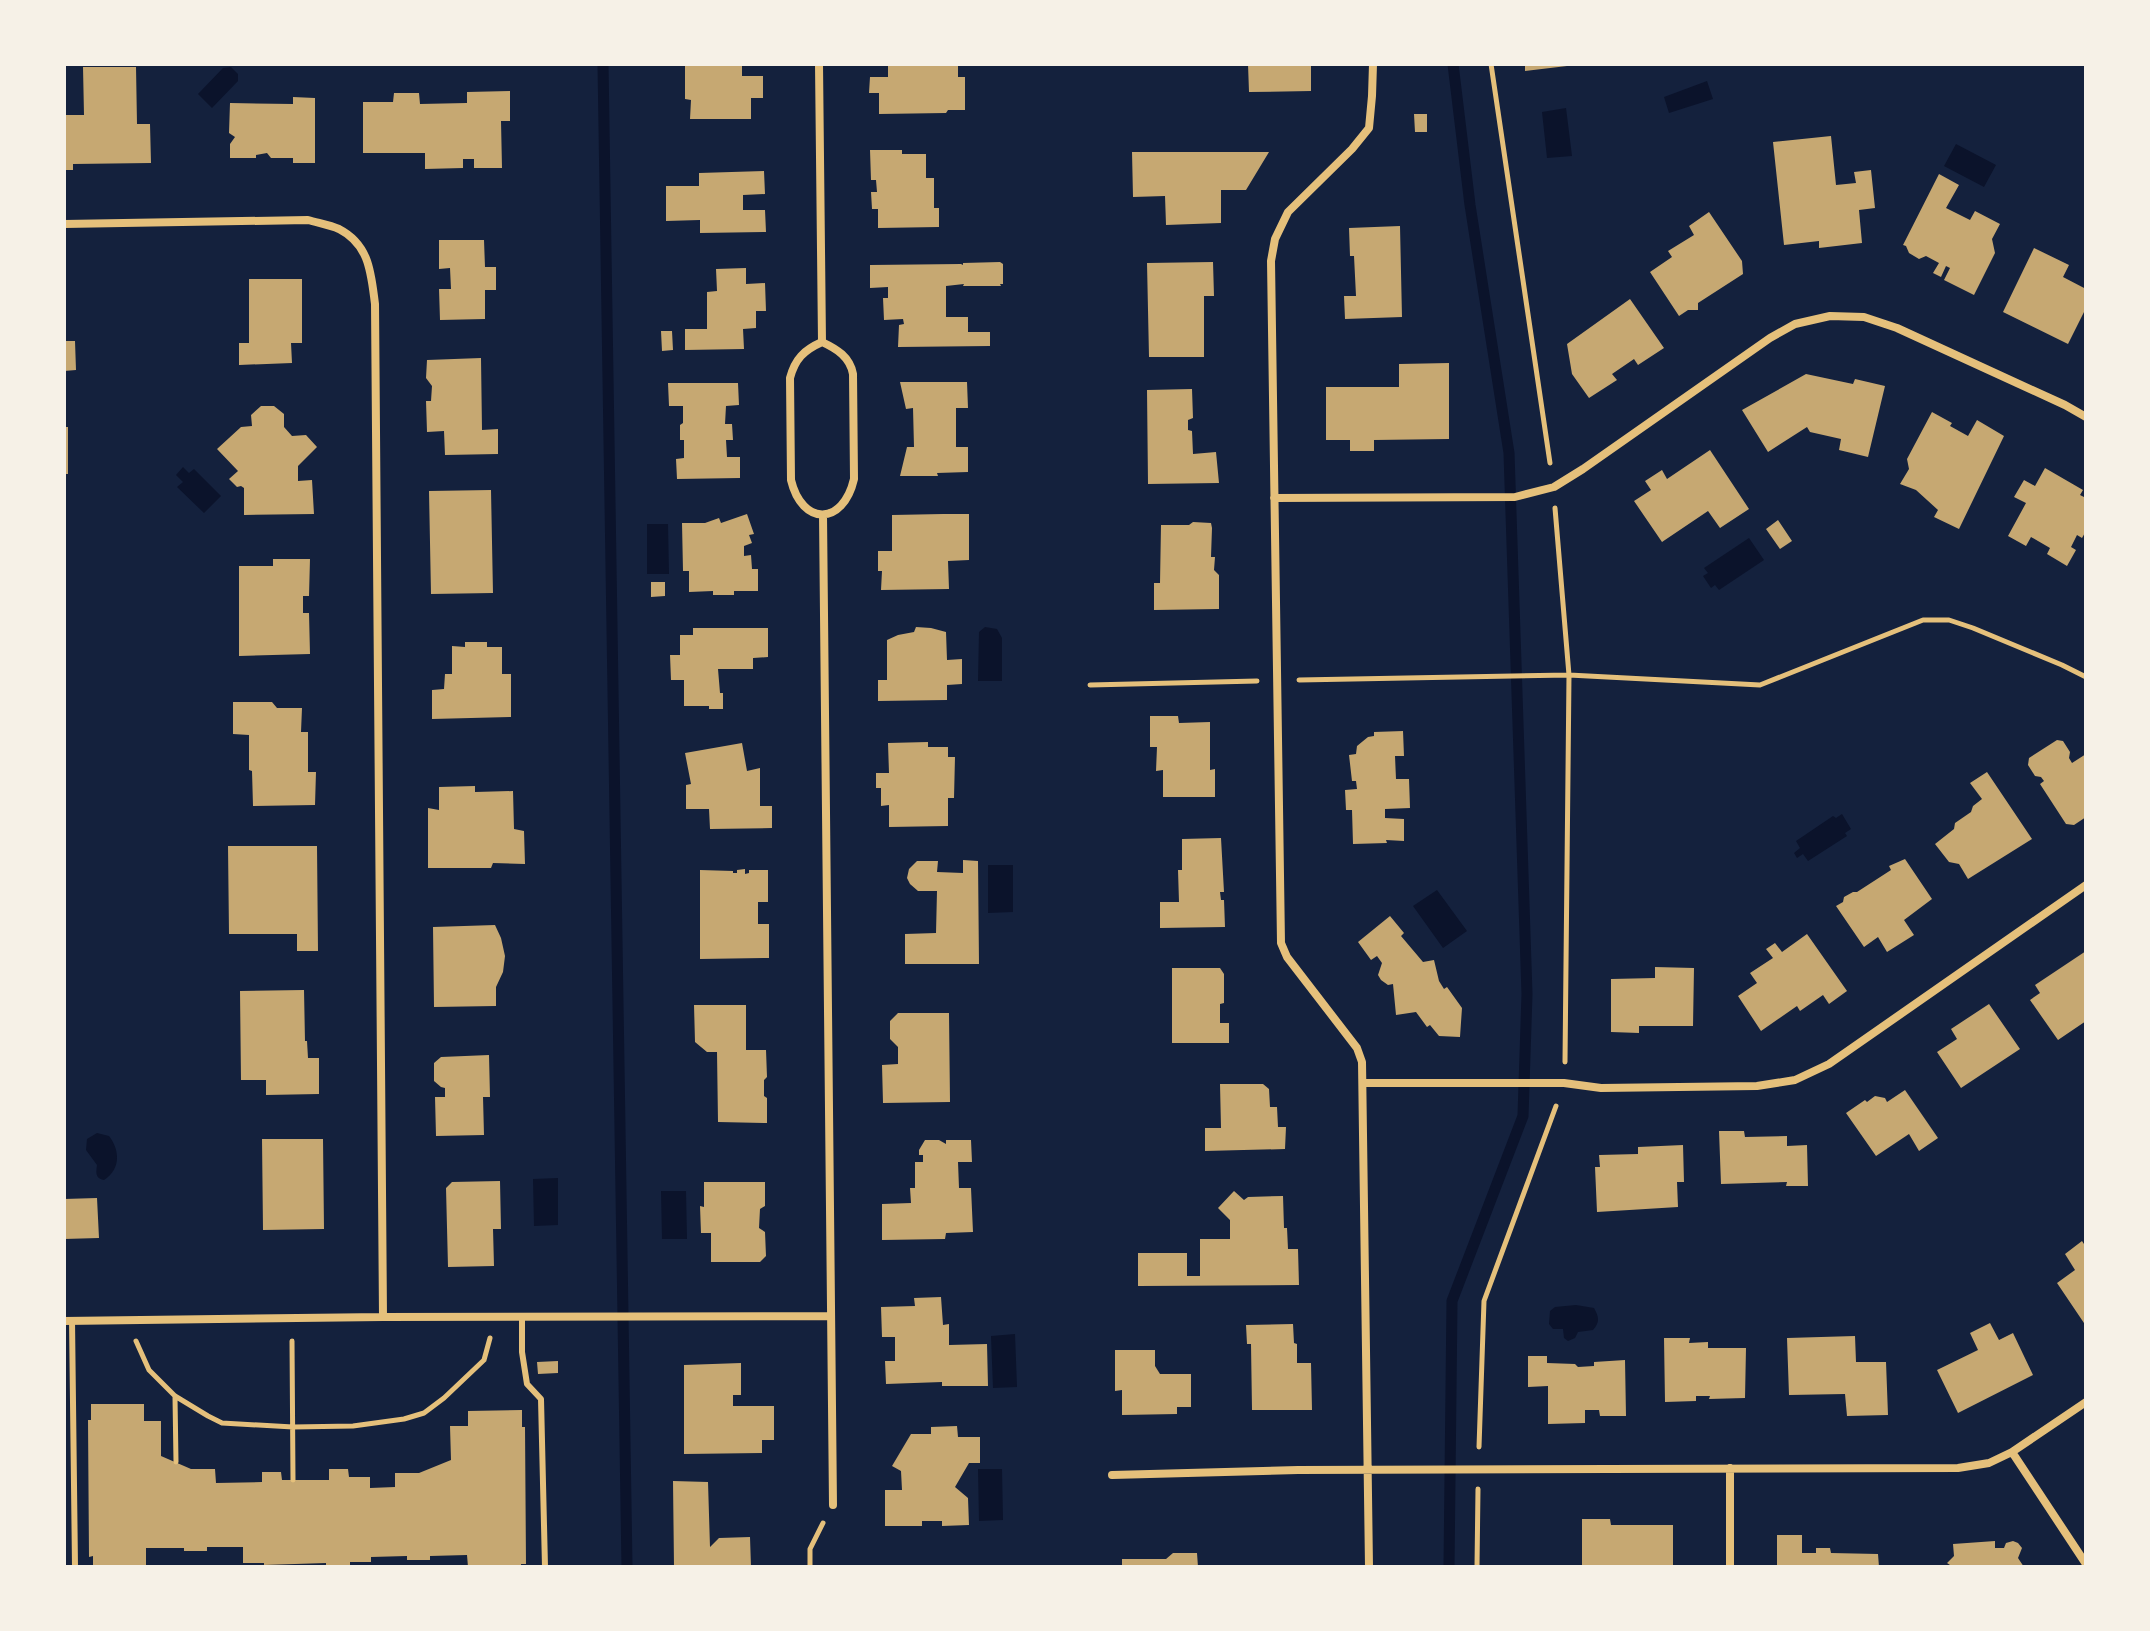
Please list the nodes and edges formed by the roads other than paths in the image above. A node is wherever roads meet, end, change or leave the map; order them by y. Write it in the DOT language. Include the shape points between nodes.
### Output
graph roads {
  1 [pos="819,64"];
  2 [pos="1373,64"];
  3 [pos="64,224"];
  4 [pos="822,342"];
  5 [pos="2086,417"];
  6 [pos="1274,498"];
  7 [pos="823,515"];
  8 [pos="2086,885"];
  9 [pos="1363,1083"];
  10 [pos="831,1316"];
  11 [pos="383,1317"];
  12 [pos="522,1317"];
  13 [pos="68,1320"];
  14 [pos="2086,1402"];
  15 [pos="2012,1452"];
  16 [pos="1730,1468"];
  17 [pos="1368,1470"];
  18 [pos="1112,1475"];
  19 [pos="833,1505"];
  20 [pos="2086,1564"];
  21 [pos="75,1567"];
  22 [pos="545,1567"];
  23 [pos="1369,1567"];
  24 [pos="1730,1567"];
  1 -- 4 [label="street"];
  2 -- 6 [label="street" via="1369,128 1288,212 1275,239"];
  3 -- 11 [label="street" via="308,220 338,229 360,244 370,268 376,320"];
  4 -- 7 [label="street" via="851,364 854,479 844,504"];
  4 -- 7 [label="street" via="801,355 790,378 794,495 811,512"];
  5 -- 6 [label="street" via="1897,328 1864,317 1830,316 1795,324 1770,338 1554,487 1515,497"];
  6 -- 9 [label="street" via="1281,943 1357,1048"];
  7 -- 10 [label="street"];
  8 -- 9 [label="street" via="1829,1064 1795,1080 1757,1086 1601,1088 1564,1083"];
  9 -- 17 [label="street"];
  10 -- 12 [label="street"];
  10 -- 19 [label="street"];
  11 -- 12 [label="street"];
  11 -- 13 [label="street"];
  12 -- 22 [label="lane" via="527,1384 541,1399"];
  13 -- 21 [label="lane"];
  14 -- 15 [label="street"];
  15 -- 16 [label="street" via="1989,1463 1958,1468"];
  15 -- 20 [label="street"];
  16 -- 17 [label="street"];
  16 -- 24 [label="street"];
  17 -- 18 [label="street"];
  17 -- 23 [label="street"];
}
